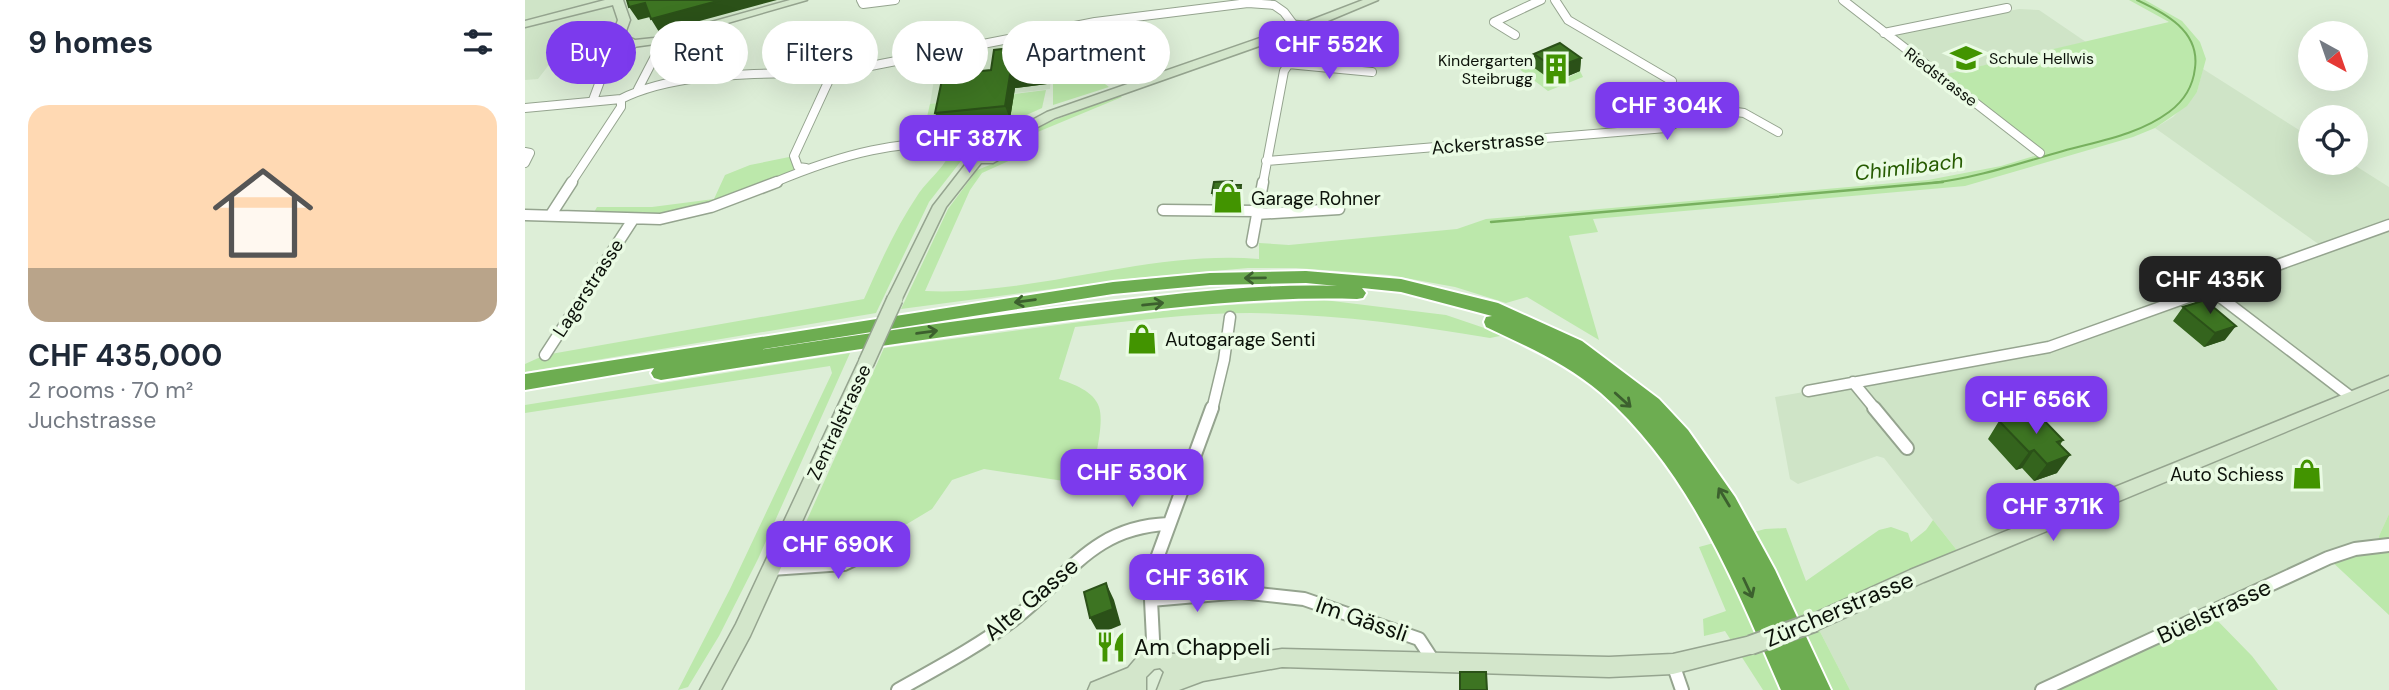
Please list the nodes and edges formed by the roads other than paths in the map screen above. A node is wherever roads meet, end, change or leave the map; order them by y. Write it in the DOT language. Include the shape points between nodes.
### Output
graph roads {
  1 [pos="600,0"];
  2 [pos="618,0"];
  3 [pos="802,0"];
  4 [pos="861,0"];
  5 [pos="895,0"];
  6 [pos="1373,0"];
  7 [pos="1541,0"];
  8 [pos="1555,0"];
  9 [pos="1843,0"];
  10 [pos="2007,8"];
  11 [pos="624,21"];
  12 [pos="726,21"];
  13 [pos="1103,21"];
  14 [pos="525,22"];
  15 [pos="1289,28"];
  16 [pos="1304,30"];
  17 [pos="1884,33"];
  18 [pos="1515,35"];
  19 [pos="1002,41"];
  20 [pos="1288,64"];
  21 [pos="650,65"];
  22 [pos="878,66"];
  23 [pos="1372,72"];
  24 [pos="762,76"];
  25 [pos="1672,81"];
  26 [pos="597,84"];
  27 [pos="828,84"];
  28 [pos="638,89"];
  29 [pos="621,99"];
  30 [pos="593,100"];
  31 [pos="525,108"];
  32 [pos="1778,132"];
  33 [pos="525,152"];
  34 [pos="976,153"];
  35 [pos="2040,153"];
  36 [pos="1266,162"];
  37 [pos="525,163"];
  38 [pos="806,169"];
  39 [pos="1339,209"];
  40 [pos="1163,210"];
  41 [pos="552,213"];
  42 [pos="1256,213"];
  43 [pos="525,215"];
  44 [pos="632,221"];
  45 [pos="2389,225"];
  46 [pos="1252,242"];
  47 [pos="2211,290"];
  48 [pos="1230,317"];
  49 [pos="545,355"];
  50 [pos="525,382"];
  51 [pos="1853,382"];
  52 [pos="2389,382"];
  53 [pos="1808,391"];
  54 [pos="525,395"];
  55 [pos="2351,397"];
  56 [pos="1907,448"];
  57 [pos="1168,524"];
  58 [pos="892,541"];
  59 [pos="2389,544"];
  60 [pos="771,569"];
  61 [pos="1151,600"];
  62 [pos="1434,662"];
  63 [pos="1673,664"];
  64 [pos="1166,673"];
  65 [pos="1135,687"];
  66 [pos="710,690"];
  67 [pos="898,690"];
  68 [pos="1098,690"];
  69 [pos="1682,690"];
  70 [pos="1794,690"];
  71 [pos="1818,690"];
  72 [pos="2042,690"];
  1 -- 14 [label="main road"];
  2 -- 11 [label="main road"];
  2 -- 14 [label="main road"];
  3 -- 12 [label="main road"];
  4 -- 5 [label="street" via="863,4"];
  6 -- 16 [label="main road"];
  7 -- 18 [label="street" via="1494,22"];
  8 -- 25 [label="street" via="1568,20"];
  9 -- 17 [label="street, Riedstrasse"];
  10 -- 17 [label="street"];
  13 -- 15 [label="street" via="1262,2 1280,8"];
  15 -- 16 [label="main road"];
  15 -- 34 [label="main road" via="1051,115 998,143 984,143"];
  16 -- 20 [label="street" via="1304,41"];
  17 -- 35 [label="street, Riedstrasse"];
  19 -- 22 [label="street"];
  20 -- 23 [label="street"];
  20 -- 36 [label="street"];
  21 -- 28 [label="street"];
  24 -- 28 [label="street"];
  26 -- 30 [label="street"];
  27 -- 38 [label="street" via="795,156 798,167"];
  28 -- 29 [label="street"];
  29 -- 30 [label="street"];
  29 -- 41 [label="street" via="621,107"];
  30 -- 31 [label="street"];
  32 -- 36 [label="street, Ackerstrasse" via="1744,113 1705,106 1666,128"];
  33 -- 37 [label="street" via="530,153"];
  34 -- 38 [label="street" via="936,141 900,143"];
  34 -- 60 [label="main road, Zentralstrasse, bridge" via="940,206"];
  36 -- 42 [label="street"];
  38 -- 44 [label="street" via="715,207 677,217"];
  39 -- 42 [label="street"];
  40 -- 42 [label="street"];
  41 -- 43 [label="street"];
  41 -- 44 [label="street"];
  42 -- 46 [label="street"];
  44 -- 49 [label="street, Lagerstrasse"];
  45 -- 47 [label="street"];
  47 -- 51 [label="street" via="2049,347"];
  47 -- 55 [label="street"];
  48 -- 57 [label="street" via="1212,410"];
  71 -- 50 [label="highway, one-way" via="1728,503 1665,418 1613,372 1560,338 1500,310 1441,293 1388,283 1318,278 1174,282 951,312"];
  51 -- 53 [label="street"];
  51 -- 56 [label="street"];
  52 -- 55 [label="main road, Zürcherstrasse"];
  54 -- 70 [label="highway, one-way" via="927,332 1199,299 1327,292 1432,304 1492,321 1551,349 1604,384 1653,430 1703,498"];
  55 -- 63 [label="main road, Zürcherstrasse, bridge" via="1815,622 1751,645"];
  57 -- 61 [label="street" via="1156,561"];
  57 -- 67 [label="street, Alte Gasse" via="1142,523 1106,539 1080,557 1016,618 969,651"];
  58 -- 60 [label="street" via="844,564"];
  59 -- 72 [label="street, Büelstrasse" via="2328,558"];
  60 -- 66 [label="main road, Zentralstrasse"];
  61 -- 62 [label="street, Im Gässli" via="1241,592 1290,596 1419,639"];
  61 -- 64 [label="street"];
  62 -- 63 [label="main road, Zürcherstrasse" via="1582,667"];
  62 -- 64 [label="main road, Zürcherstrasse" via="1254,659 1234,666"];
  63 -- 69 [label="street"];
  64 -- 65 [label="main road" via="1142,665"];
  65 -- 68 [label="main road"];
}
